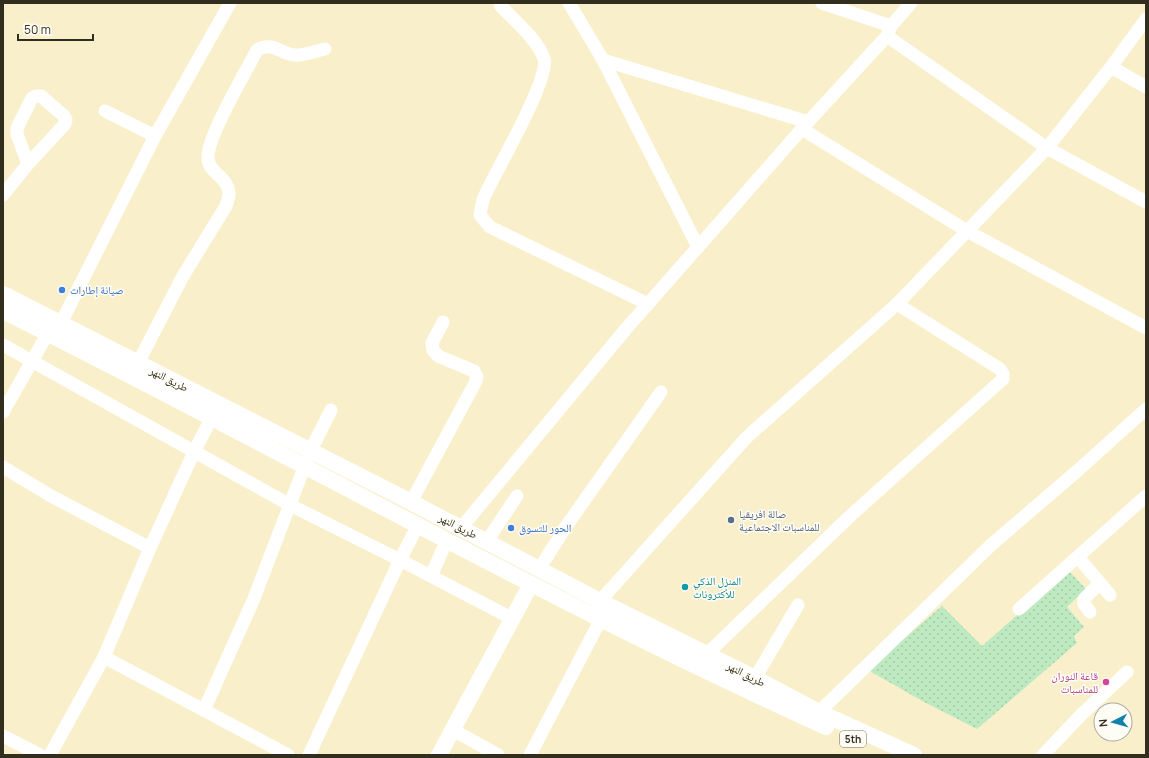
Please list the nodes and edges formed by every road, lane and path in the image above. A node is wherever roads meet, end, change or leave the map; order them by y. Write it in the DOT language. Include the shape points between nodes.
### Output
graph roads {
  1 [pos="230,3"];
  2 [pos="569,3"];
  3 [pos="822,3"];
  4 [pos="911,3"];
  5 [pos="500,5"];
  6 [pos="1146,19"];
  7 [pos="889,31"];
  8 [pos="325,49"];
  9 [pos="603,60"];
  10 [pos="1111,67"];
  11 [pos="1146,87"];
  12 [pos="105,111"];
  13 [pos="805,125"];
  14 [pos="155,136"];
  15 [pos="1047,148"];
  16 [pos="28,164"];
  17 [pos="3,195"];
  18 [pos="1146,202"];
  19 [pos="967,231"];
  20 [pos="698,247"];
  21 [pos="3,294"];
  22 [pos="648,304"];
  23 [pos="897,304"];
  24 [pos="3,311"];
  25 [pos="443,322"];
  26 [pos="61,323"];
  27 [pos="1146,328"];
  28 [pos="48,334"];
  29 [pos="3,345"];
  30 [pos="32,360"];
  31 [pos="138,362"];
  32 [pos="661,392"];
  33 [pos="331,410"];
  34 [pos="3,412"];
  35 [pos="1145,412"];
  36 [pos="212,417"];
  37 [pos="194,452"];
  38 [pos="308,459"];
  39 [pos="3,467"];
  40 [pos="517,496"];
  41 [pos="1146,496"];
  42 [pos="410,502"];
  43 [pos="290,505"];
  44 [pos="418,525"];
  45 [pos="461,528"];
  46 [pos="447,540"];
  47 [pos="487,541"];
  48 [pos="150,548"];
  49 [pos="1078,557"];
  50 [pos="400,560"];
  51 [pos="539,569"];
  52 [pos="508,571"];
  53 [pos="432,576"];
  54 [pos="531,584"];
  55 [pos="1100,584"];
  56 [pos="1110,595"];
  57 [pos="555,596"];
  58 [pos="600,601"];
  59 [pos="798,605"];
  60 [pos="1019,609"];
  61 [pos="517,612"];
  62 [pos="1090,612"];
  63 [pos="601,619"];
  64 [pos="707,654"];
  65 [pos="104,657"];
  66 [pos="1127,672"];
  67 [pos="755,678"];
  68 [pos="204,710"];
  69 [pos="818,718"];
  70 [pos="453,730"];
  71 [pos="3,736"];
  72 [pos="20,751"];
  73 [pos="40,755"];
  74 [pos="50,755"];
  75 [pos="288,755"];
  76 [pos="309,755"];
  77 [pos="439,755"];
  78 [pos="498,755"];
  79 [pos="530,755"];
  80 [pos="888,755"];
  81 [pos="914,755"];
  82 [pos="1043,755"];
  1 -- 14 [label="street"];
  2 -- 9 [label="street"];
  3 -- 7 [label="street"];
  4 -- 7 [label="street"];
  5 -- 22 [label="street" via="534,41 545,60 542,80 484,196 480,215 490,227"];
  6 -- 10 [label="street"];
  7 -- 13 [label="street"];
  7 -- 15 [label="street"];
  8 -- 31 [label="street" via="294,55 269,46 257,50 210,144 209,165 227,183 229,195 226,206 183,276"];
  9 -- 13 [label="street"];
  9 -- 20 [label="street"];
  10 -- 11 [label="street"];
  10 -- 15 [label="street"];
  12 -- 14 [label="street"];
  13 -- 19 [label="street"];
  13 -- 20 [label="street"];
  14 -- 26 [label="street"];
  15 -- 18 [label="street"];
  15 -- 19 [label="street"];
  16 -- 16 [label="street" via="17,128 32,98 41,96 66,120"];
  16 -- 17 [label="street"];
  19 -- 23 [label="street"];
  19 -- 27 [label="street"];
  20 -- 22 [label="street"];
  21 -- 26 [label="main road, طريق النهر"];
  22 -- 45 [label="street"];
  23 -- 58 [label="street" via="747,437"];
  23 -- 64 [label="street" via="1000,369 1003,379 849,517"];
  24 -- 28 [label="main road, طريق النهر"];
  25 -- 42 [label="street" via="432,343 433,350 438,356 474,371 477,377"];
  26 -- 31 [label="main road, طريق النهر"];
  28 -- 30 [label="street"];
  28 -- 36 [label="main road, طريق النهر"];
  29 -- 30 [label="street"];
  30 -- 34 [label="street"];
  30 -- 37 [label="street"];
  31 -- 38 [label="main road, طريق النهر"];
  32 -- 51 [label="street" via="571,518"];
  33 -- 38 [label="street"];
  35 -- 69 [label="street" via="991,545"];
  36 -- 37 [label="street"];
  36 -- 38 [label="main road, طريق النهر"];
  37 -- 43 [label="street"];
  37 -- 48 [label="street"];
  38 -- 42 [label="main road, طريق النهر"];
  38 -- 43 [label="street"];
  38 -- 44 [label="main road, طريق النهر"];
  39 -- 48 [label="street" via="51,496"];
  40 -- 47 [label="street"];
  41 -- 49 [label="street"];
  42 -- 45 [label="main road, طريق النهر"];
  43 -- 50 [label="street"];
  43 -- 68 [label="street" via="253,601"];
  44 -- 46 [label="main road, طريق النهر"];
  44 -- 50 [label="street"];
  45 -- 47 [label="main road, طريق النهر"];
  46 -- 52 [label="main road, طريق النهر"];
  46 -- 53 [label="street"];
  47 -- 51 [label="main road, طريق النهر"];
  48 -- 65 [label="street"];
  49 -- 55 [label="street"];
  49 -- 60 [label="street"];
  50 -- 53 [label="street"];
  50 -- 76 [label="street"];
  51 -- 58 [label="main road, طريق النهر"];
  52 -- 54 [label="main road, طريق النهر"];
  52 -- 61 [label="main road" via="518,590"];
  53 -- 61 [label="street"];
  54 -- 57 [label="main road, طريق النهر"];
  54 -- 61 [label="main road"];
  55 -- 56 [label="street"];
  55 -- 62 [label="street" via="1084,599 1084,604"];
  57 -- 61 [label="main road" via="533,600"];
  57 -- 63 [label="main road, طريق النهر"];
  58 -- 64 [label="main road, طريق النهر"];
  59 -- 67 [label="street"];
  61 -- 70 [label="main road"];
  63 -- 69 [label="main road, طريق النهر" via="730,683"];
  63 -- 79 [label="street"];
  64 -- 67 [label="main road, طريق النهر"];
  65 -- 68 [label="street"];
  65 -- 74 [label="street"];
  66 -- 82 [label="street"];
  67 -- 69 [label="main road, طريق النهر"];
  68 -- 75 [label="street"];
  69 -- 80 [label="main road, 5th"];
  69 -- 81 [label="main road, طريق النهر"];
  70 -- 77 [label="main road"];
  70 -- 78 [label="street"];
  71 -- 72 [label="street"];
  72 -- 73 [label="street"];
}
